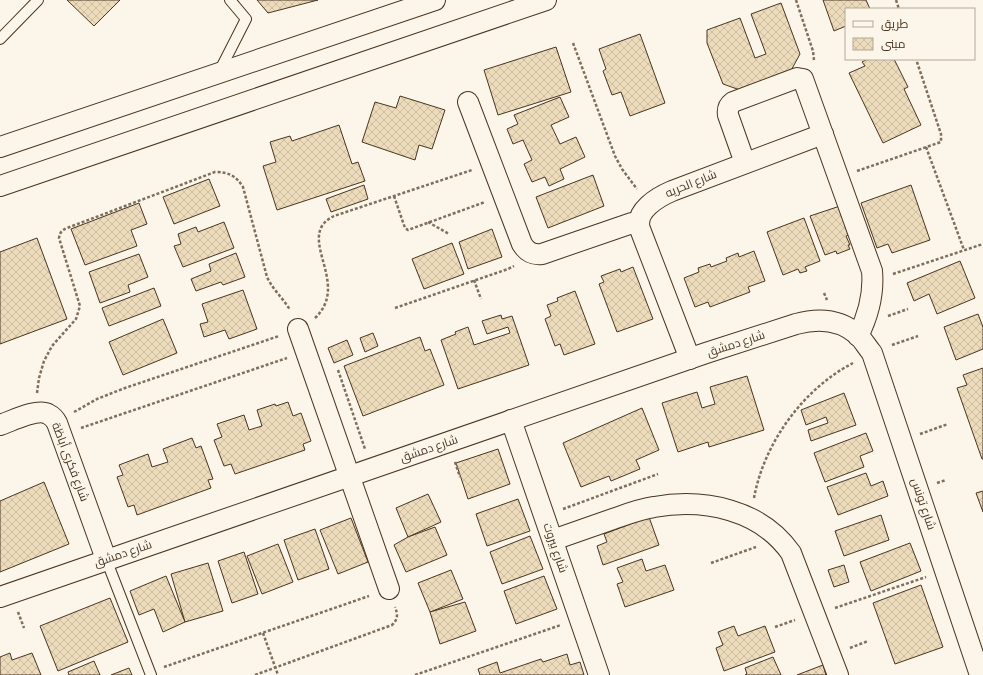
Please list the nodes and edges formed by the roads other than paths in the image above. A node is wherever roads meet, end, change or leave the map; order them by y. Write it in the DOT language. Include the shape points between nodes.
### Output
graph roads {
  1 [pos="38,0"];
  2 [pos="230,0"];
  3 [pos="436,0"];
  4 [pos="546,0"];
  5 [pos="0,39"];
  6 [pos="218,73"];
  7 [pos="468,102"];
  8 [pos="823,134"];
  9 [pos="0,147"];
  10 [pos="745,163"];
  11 [pos="0,186"];
  12 [pos="638,224"];
  13 [pos="298,329"];
  14 [pos="858,336"];
  15 [pos="690,359"];
  16 [pos="511,420"];
  17 [pos="0,425"];
  18 [pos="349,476"];
  19 [pos="552,540"];
  20 [pos="106,559"];
  21 [pos="389,589"];
  22 [pos="0,597"];
  23 [pos="150,674"];
  24 [pos="599,675"];
  25 [pos="838,675"];
  26 [pos="980,675"];
  1 -- 5 [label="lane"];
  2 -- 6 [label="lane" via="246,19"];
  3 -- 6 [label="street"];
  4 -- 11 [label="street"];
  6 -- 9 [label="street"];
  7 -- 12 [label="street" via="522,244 530,253 542,254 632,223"];
  8 -- 10 [label="street, شارع الحريه"];
  8 -- 10 [label="street" via="804,81 797,78 730,104 728,115"];
  8 -- 14 [label="street" via="872,271 873,281 867,314"];
  10 -- 12 [label="street, شارع الحريه" via="672,191 652,202"];
  12 -- 15 [label="street"];
  13 -- 18 [label="street"];
  14 -- 15 [label="street, شارع دمشق" via="836,322 809,320"];
  14 -- 26 [label="street, شارع تونس" via="872,353"];
  15 -- 16 [label="street, شارع دمشق"];
  16 -- 18 [label="street, شارع دمشق"];
  16 -- 19 [label="street, شارع بيروت"];
  17 -- 20 [label="street, شارع فكرى أباظة" via="36,412 48,414 59,429"];
  18 -- 20 [label="street, شارع دمشق"];
  18 -- 21 [label="street"];
  19 -- 24 [label="street, شارع بيروت"];
  19 -- 25 [label="street" via="634,512 672,504 710,506 761,523 780,538 791,554"];
  20 -- 22 [label="street, شارع دمشق"];
  20 -- 23 [label="lane"];
}
